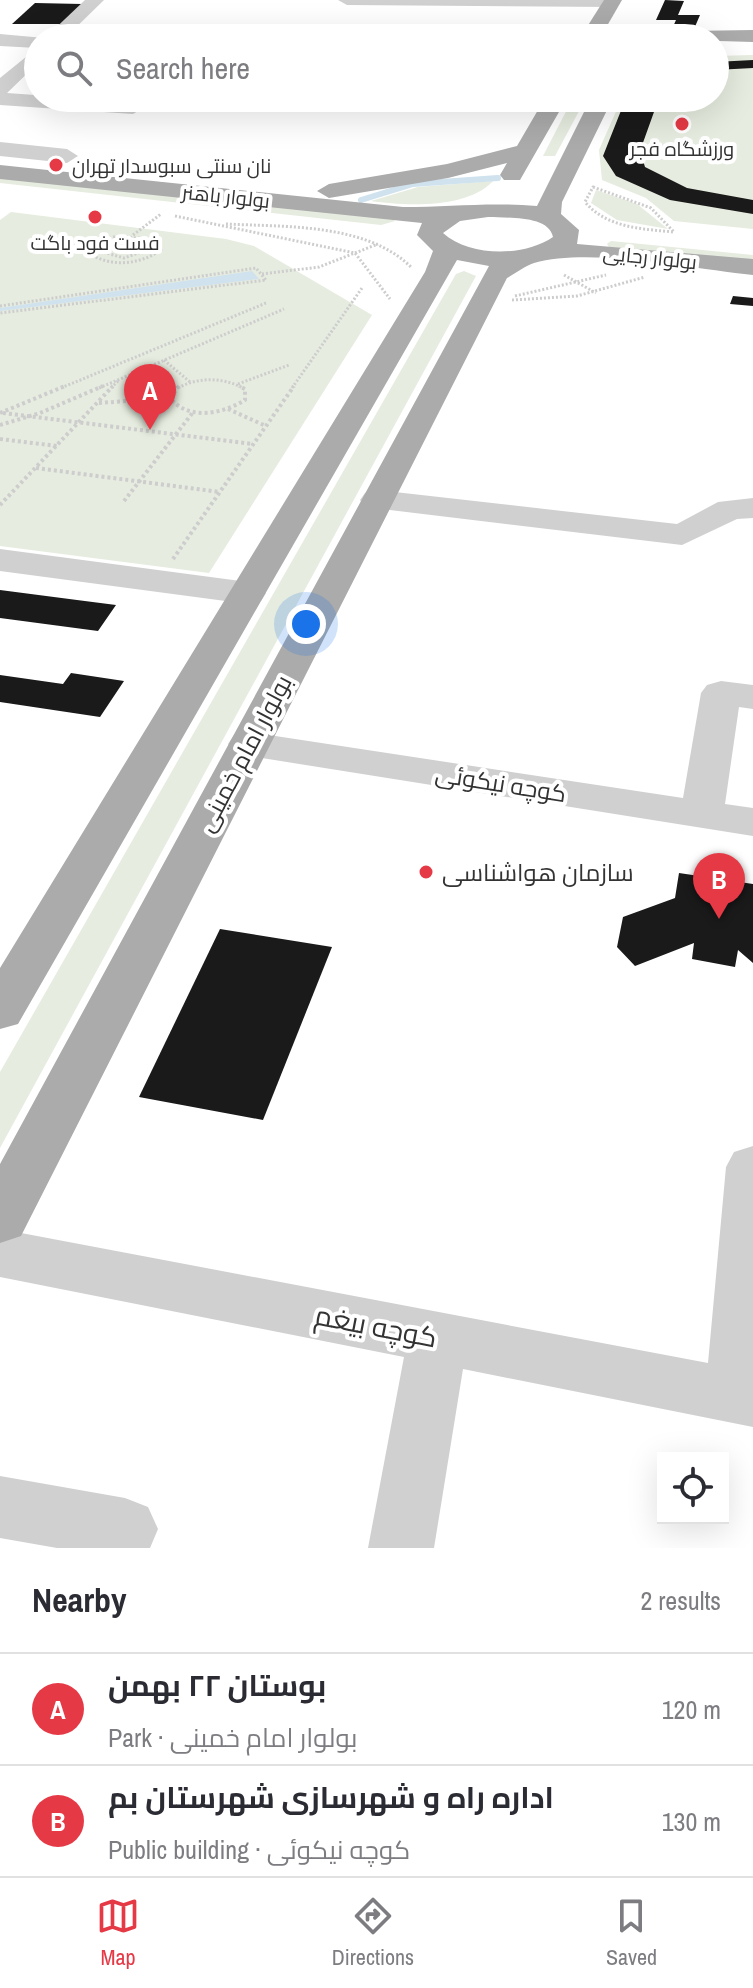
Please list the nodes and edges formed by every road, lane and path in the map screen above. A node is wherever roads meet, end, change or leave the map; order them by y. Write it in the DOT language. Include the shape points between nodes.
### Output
graph roads {
  1 [pos="95,0"];
  2 [pos="347,0"];
  3 [pos="402,0"];
  4 [pos="616,1"];
  5 [pos="69,24"];
  6 [pos="382,24"];
  7 [pos="607,24"];
  8 [pos="729,35"];
  9 [pos="753,36"];
  10 [pos="0,40"];
  11 [pos="729,47"];
  12 [pos="753,47"];
  13 [pos="24,48"];
  14 [pos="24,66"];
  15 [pos="1,90"];
  16 [pos="24,93"];
  17 [pos="548,112"];
  18 [pos="595,112"];
  19 [pos="0,149"];
  20 [pos="67,156"];
  21 [pos="523,157"];
  22 [pos="568,166"];
  23 [pos="0,172"];
  24 [pos="0,187"];
  25 [pos="250,199"];
  26 [pos="488,209"];
  27 [pos="161,214"];
  28 [pos="555,222"];
  29 [pos="674,232"];
  30 [pos="132,237"];
  31 [pos="378,244"];
  32 [pos="437,250"];
  33 [pos="753,251"];
  34 [pos="355,253"];
  35 [pos="753,267"];
  36 [pos="261,274"];
  37 [pos="524,275"];
  38 [pos="607,275"];
  39 [pos="647,276"];
  40 [pos="577,282"];
  41 [pos="198,283"];
  42 [pos="362,288"];
  43 [pos="596,293"];
  44 [pos="266,303"];
  45 [pos="394,305"];
  46 [pos="0,306"];
  47 [pos="284,309"];
  48 [pos="0,313"];
  49 [pos="164,360"];
  50 [pos="289,365"];
  51 [pos="122,378"];
  52 [pos="190,382"];
  53 [pos="238,384"];
  54 [pos="170,398"];
  55 [pos="98,403"];
  56 [pos="228,409"];
  57 [pos="194,411"];
  58 [pos="1,413"];
  59 [pos="31,416"];
  60 [pos="79,422"];
  61 [pos="0,425"];
  62 [pos="266,426"];
  63 [pos="176,435"];
  64 [pos="0,439"];
  65 [pos="253,444"];
  66 [pos="57,446"];
  67 [pos="36,468"];
  68 [pos="139,481"];
  69 [pos="0,491"];
  70 [pos="220,492"];
  71 [pos="12,493"];
  72 [pos="377,500"];
  73 [pos="124,501"];
  74 [pos="0,505"];
  75 [pos="753,508"];
  76 [pos="0,560"];
  77 [pos="172,560"];
  78 [pos="248,593"];
  79 [pos="753,697"];
  80 [pos="249,744"];
  81 [pos="702,814"];
  82 [pos="753,822"];
  83 [pos="0,1011"];
  84 [pos="753,1167"];
  85 [pos="0,1219"];
  86 [pos="0,1253"];
  87 [pos="438,1338"];
  88 [pos="744,1398"];
  89 [pos="0,1507"];
  90 [pos="125,1529"];
  91 [pos="401,1548"];
  1 -- 5 [label="street"];
  2 -- 3 [label="street"];
  3 -- 4 [label="street"];
  3 -- 6 [label="street"];
  4 -- 7 [label="main road"];
  8 -- 9 [label="main road"];
  10 -- 13 [label="street"];
  11 -- 12 [label="main road"];
  14 -- 15 [label="street"];
  15 -- 16 [label="street"];
  17 -- 21 [label="main road"];
  18 -- 22 [label="main road"];
  19 -- 20 [label="street"];
  21 -- 22 [label="main road"];
  21 -- 25 [label="main road" via="387,183"];
  21 -- 26 [label="main road"];
  22 -- 28 [label="main road" via="550,202"];
  23 -- 25 [label="main road, بولوار باهنر"];
  24 -- 32 [label="main road, بولوار باهنر" via="390,230"];
  25 -- 32 [label="main road, بولوار باهنر" via="403,215"];
  26 -- 28 [label="main road, بولوار رجایی"];
  26 -- 32 [label="main road, بولوار رجایی"];
  27 -- 30 [label="path"];
  28 -- 33 [label="main road, بولوار رجایی" via="608,236"];
  28 -- 37 [label="main road, بولوار امام خمینی" via="566,240"];
  29 -- 29 [label="path" via="614,221 594,212 585,196 593,187 631,199 659,214"];
  30 -- 30 [label="path" via="103,244 99,251 129,257 150,249"];
  30 -- 30 [label="path" via="105,238 87,252 102,260 131,261 161,250 156,240"];
  31 -- 32 [label="path" via="406,260"];
  31 -- 34 [label="path"];
  31 -- 34 [label="path" via="226,224"];
  32 -- 37 [label="main road, بولوار رجایی"];
  32 -- 78 [label="main road"];
  34 -- 36 [label="path" via="319,267"];
  34 -- 45 [label="path"];
  35 -- 37 [label="main road, بولوار رجایی" via="600,251"];
  36 -- 41 [label="path" via="256,268 193,277"];
  36 -- 41 [label="path" via="266,280 203,289"];
  37 -- 40 [label="path"];
  37 -- 40 [label="path"];
  37 -- 43 [label="path"];
  37 -- 72 [label="main road, بولوار امام خمینی"];
  38 -- 40 [label="path"];
  39 -- 43 [label="path"];
  40 -- 43 [label="path"];
  41 -- 46 [label="path"];
  41 -- 48 [label="path"];
  42 -- 62 [label="path"];
  44 -- 58 [label="path"];
  47 -- 49 [label="path"];
  49 -- 51 [label="path"];
  49 -- 52 [label="path"];
  50 -- 53 [label="path"];
  51 -- 55 [label="path"];
  51 -- 59 [label="path"];
  52 -- 53 [label="path"];
  52 -- 54 [label="path"];
  53 -- 56 [label="path" via="245,389 245,400"];
  54 -- 55 [label="path"];
  54 -- 57 [label="path"];
  55 -- 60 [label="path"];
  56 -- 57 [label="path"];
  56 -- 62 [label="path"];
  57 -- 63 [label="path"];
  58 -- 59 [label="path"];
  59 -- 60 [label="path"];
  59 -- 61 [label="path"];
  60 -- 63 [label="path"];
  60 -- 66 [label="path"];
  62 -- 65 [label="path"];
  63 -- 65 [label="path"];
  63 -- 68 [label="path"];
  64 -- 66 [label="path"];
  65 -- 70 [label="path"];
  66 -- 67 [label="path"];
  67 -- 68 [label="path"];
  67 -- 71 [label="path"];
  68 -- 70 [label="path"];
  68 -- 73 [label="path"];
  69 -- 71 [label="path"];
  70 -- 77 [label="path"];
  71 -- 74 [label="path"];
  72 -- 75 [label="street" via="682,535 730,509"];
  72 -- 80 [label="main road, بولوار امام خمینی"];
  76 -- 78 [label="street"];
  78 -- 83 [label="main road"];
  79 -- 81 [label="street" via="721,693"];
  80 -- 81 [label="street, کوچه نیکوئی"];
  80 -- 85 [label="main road, بولوار امام خمینی"];
  81 -- 82 [label="street, کوچه نیکوئی"];
  84 -- 88 [label="street"];
  86 -- 87 [label="street, کوچه بیغم"];
  87 -- 88 [label="street, کوچه بیغم"];
  87 -- 91 [label="street"];
  89 -- 90 [label="street"];
}
